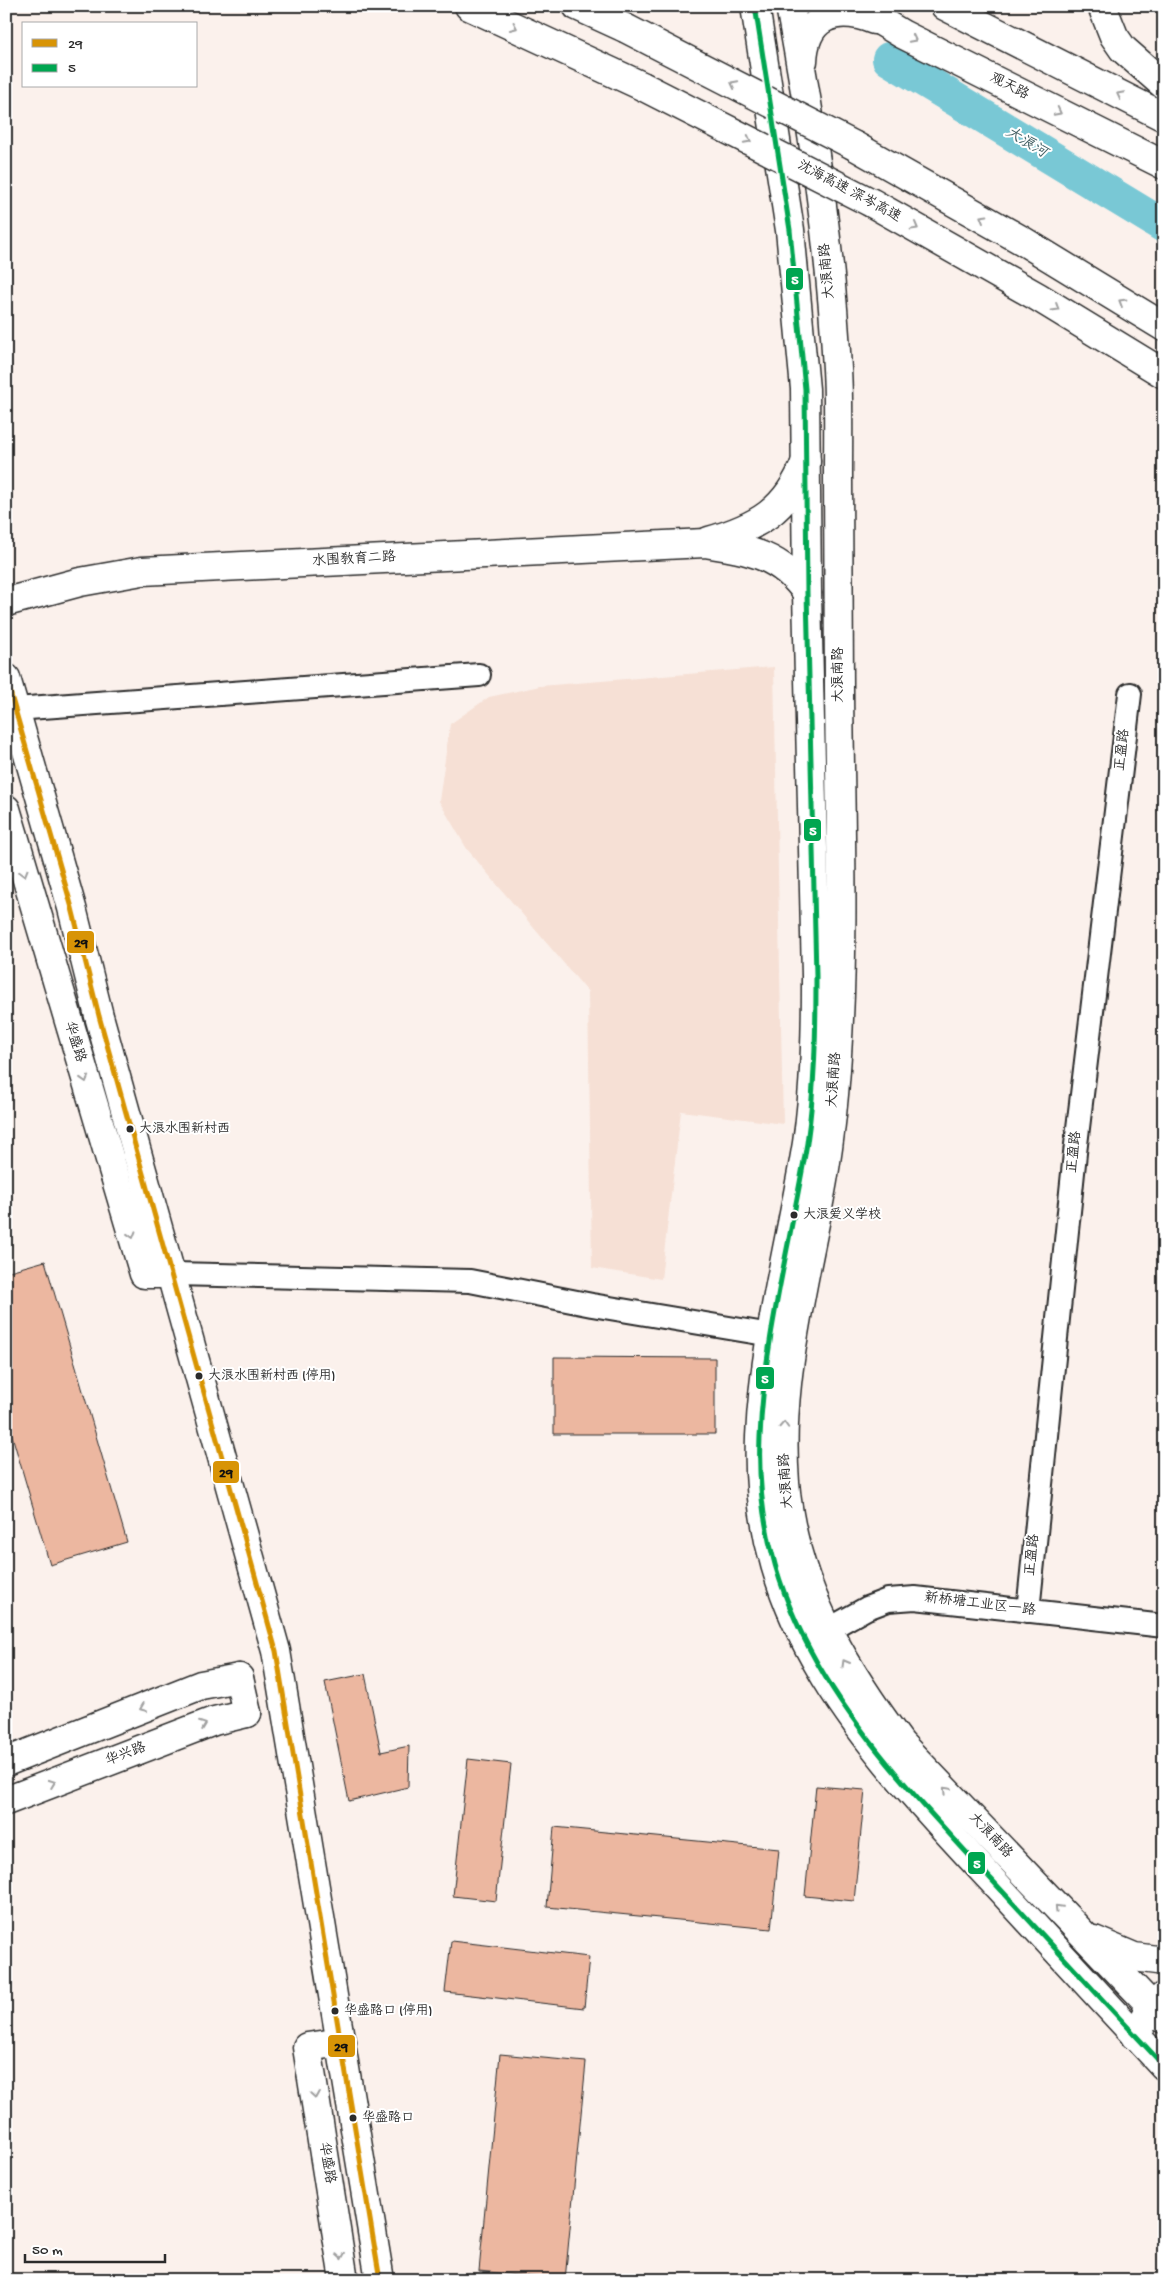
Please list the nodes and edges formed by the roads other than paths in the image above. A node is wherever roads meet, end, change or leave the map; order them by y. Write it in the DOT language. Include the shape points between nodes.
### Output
graph roads {
  1 [pos="470,6"];
  2 [pos="577,6"];
  3 [pos="739,6"];
  4 [pos="755,6"];
  5 [pos="790,6"];
  6 [pos="855,6"];
  7 [pos="945,6"];
  8 [pos="1102,6"];
  9 [pos="884,23"];
  10 [pos="765,73"];
  11 [pos="802,75"];
  12 [pos="1164,86"];
  13 [pos="1164,117"];
  14 [pos="1164,165"];
  15 [pos="1164,327"];
  16 [pos="834,339"];
  17 [pos="800,341"];
  18 [pos="1164,374"];
  19 [pos="806,461"];
  20 [pos="705,543"];
  21 [pos="806,593"];
  22 [pos="6,602"];
  23 [pos="479,675"];
  24 [pos="6,678"];
  25 [pos="1130,694"];
  26 [pos="15,709"];
  27 [pos="6,809"];
  28 [pos="173,1274"];
  29 [pos="771,1335"];
  30 [pos="1028,1611"];
  31 [pos="1164,1626"];
  32 [pos="816,1636"];
  33 [pos="6,1762"];
  34 [pos="6,1801"];
  35 [pos="1080,1931"];
  36 [pos="1164,1961"];
  37 [pos="1161,2011"];
  38 [pos="1135,2036"];
  39 [pos="342,2042"];
  40 [pos="1164,2066"];
  41 [pos="344,2280"];
  42 [pos="380,2280"];
  1 -- 18 [label="main road, 沈海高速 深岑高速, one-way, bridge" via="642,86 872,203 1038,297"];
  15 -- 2 [label="main road, one-way, bridge" via="1023,241 855,146"];
  3 -- 10 [label="main road"];
  4 -- 10 [label="main road, 大浪南路"];
  5 -- 11 [label="main road, 大浪南路"];
  6 -- 9 [label="main road, 观天路"];
  13 -- 7 [label="main road, one-way"];
  8 -- 12 [label="main road" via="1123,49"];
  9 -- 11 [label="main road" via="851,14 834,14 820,19 806,39"];
  9 -- 14 [label="main road, 观天路, one-way"];
  10 -- 17 [label="main road, 大浪南路" via="790,230"];
  11 -- 16 [label="main road, 大浪南路" via="824,225"];
  16 -- 17 [label="main road"];
  32 -- 16 [label="main road, 大浪南路, one-way" via="810,1594 788,1513 784,1434 786,1394 799,1305 834,1107 842,992 837,378"];
  17 -- 19 [label="main road, 大浪南路" via="805,389"];
  19 -- 20 [label="main road" via="787,496 760,521 742,531"];
  19 -- 21 [label="main road, 大浪南路"];
  20 -- 21 [label="main road" via="738,548 768,558 790,572"];
  20 -- 22 [label="main road, 水围教育二路" via="142,571 80,582"];
  21 -- 29 [label="main road, 大浪南路" via="816,1033 807,1140"];
  23 -- 26 [label="street"];
  24 -- 26 [label="main road"];
  25 -- 30 [label="street, 正盈路" via="1075,1153"];
  26 -- 28 [label="main road"];
  27 -- 28 [label="main road, 华盛路, one-way" via="144,1274"];
  28 -- 29 [label="street" via="470,1281"];
  28 -- 39 [label="main road" via="276,1651"];
  29 -- 32 [label="main road, 大浪南路" via="760,1437 764,1520 774,1565 788,1605"];
  30 -- 31 [label="street, 新桥塘工业区一路"];
  30 -- 32 [label="street, 新桥塘工业区一路" via="915,1598 888,1600"];
  35 -- 32 [label="main road, 大浪南路, one-way" via="901,1744"];
  32 -- 38 [label="main road, 大浪南路" via="849,1716 882,1759"];
  34 -- 33 [label="main road, 华兴路, one-way" via="214,1721 247,1713 239,1678 201,1685"];
  35 -- 36 [label="main road" via="1100,1944 1126,1954"];
  35 -- 37 [label="main road, 大浪南路"];
  37 -- 38 [label="main road"];
  38 -- 40 [label="main road, 大浪南路"];
  39 -- 41 [label="main road, 华盛路, one-way" via="307,2047"];
  39 -- 42 [label="main road"];
}
